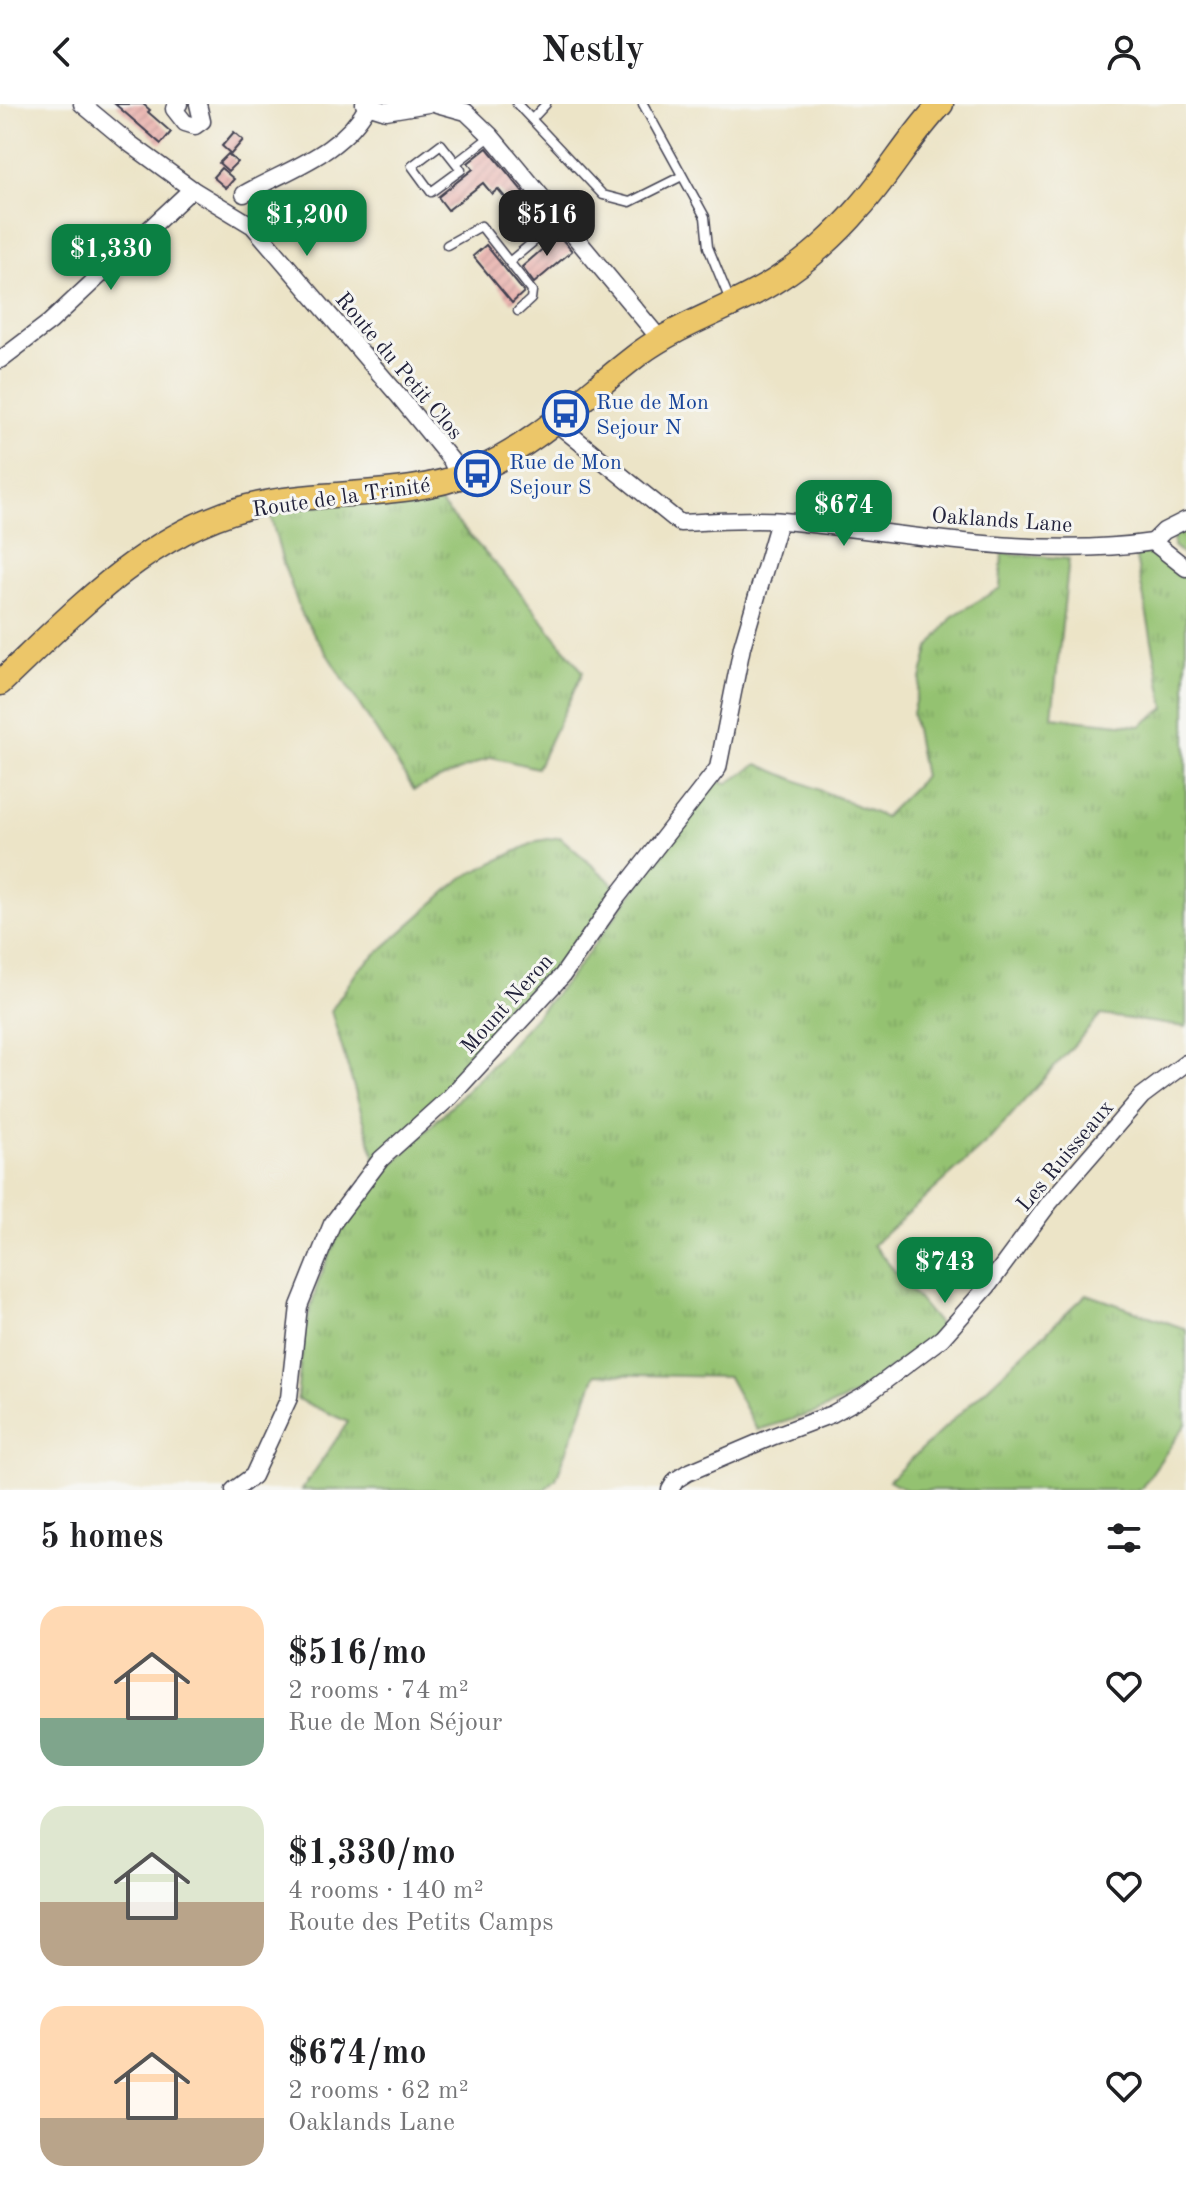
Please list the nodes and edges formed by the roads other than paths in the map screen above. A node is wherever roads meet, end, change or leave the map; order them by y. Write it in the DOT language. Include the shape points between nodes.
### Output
graph roads {
  1 [pos="82,104"];
  2 [pos="179,104"];
  3 [pos="198,104"];
  4 [pos="428,104"];
  5 [pos="437,104"];
  6 [pos="517,104"];
  7 [pos="546,104"];
  8 [pos="643,104"];
  9 [pos="941,104"];
  10 [pos="367,105"];
  11 [pos="532,119"];
  12 [pos="491,136"];
  13 [pos="456,163"];
  14 [pos="682,176"];
  15 [pos="192,189"];
  16 [pos="244,194"];
  17 [pos="561,219"];
  18 [pos="447,245"];
  19 [pos="509,262"];
  20 [pos="732,304"];
  21 [pos="518,311"];
  22 [pos="660,339"];
  23 [pos="0,360"];
  24 [pos="555,422"];
  25 [pos="459,477"];
  26 [pos="1186,520"];
  27 [pos="779,521"];
  28 [pos="1153,542"];
  29 [pos="1186,568"];
  30 [pos="0,683"];
  31 [pos="1186,1063"];
  32 [pos="234,1490"];
  33 [pos="670,1490"];
  1 -- 15 [label="street, Route du Petit Clos"];
  2 -- 3 [label="street" via="174,109 195,126 202,121"];
  4 -- 10 [label="street" via="386,111"];
  5 -- 12 [label="street" via="466,112"];
  6 -- 11 [label="lane"];
  7 -- 11 [label="lane"];
  8 -- 14 [label="lane"];
  9 -- 20 [label="main road, Route de la Trinité" via="859,208 778,279"];
  10 -- 16 [label="street" via="341,141"];
  11 -- 14 [label="lane" via="603,195 630,202"];
  12 -- 13 [label="lane"];
  12 -- 17 [label="street"];
  13 -- 13 [label="lane" via="441,144 412,166 431,192 461,170"];
  14 -- 20 [label="lane" via="705,217 708,247"];
  15 -- 23 [label="street" via="50,322"];
  15 -- 25 [label="street, Route du Petit Clos" via="253,226 398,395"];
  17 -- 19 [label="lane"];
  17 -- 22 [label="street"];
  18 -- 19 [label="lane" via="481,226"];
  19 -- 21 [label="lane" via="532,291"];
  20 -- 22 [label="main road, Route de la Trinité"];
  22 -- 24 [label="main road, Route de la Trinité"];
  24 -- 25 [label="main road, Route de la Trinité"];
  24 -- 27 [label="street, Oaklands Lane" via="680,523"];
  25 -- 30 [label="main road, Route de la Trinité" via="415,487 272,501 187,530 99,590"];
  26 -- 28 [label="street"];
  27 -- 28 [label="street, Oaklands Lane" via="1005,544 1117,547"];
  27 -- 32 [label="street, Mount Neron" via="742,647 718,768 562,976 450,1097 381,1159 332,1224 299,1306 289,1398 253,1476"];
  28 -- 29 [label="street"];
  31 -- 33 [label="street, Les Ruisseaux" via="1142,1096 942,1338 844,1408 687,1473"];
}
